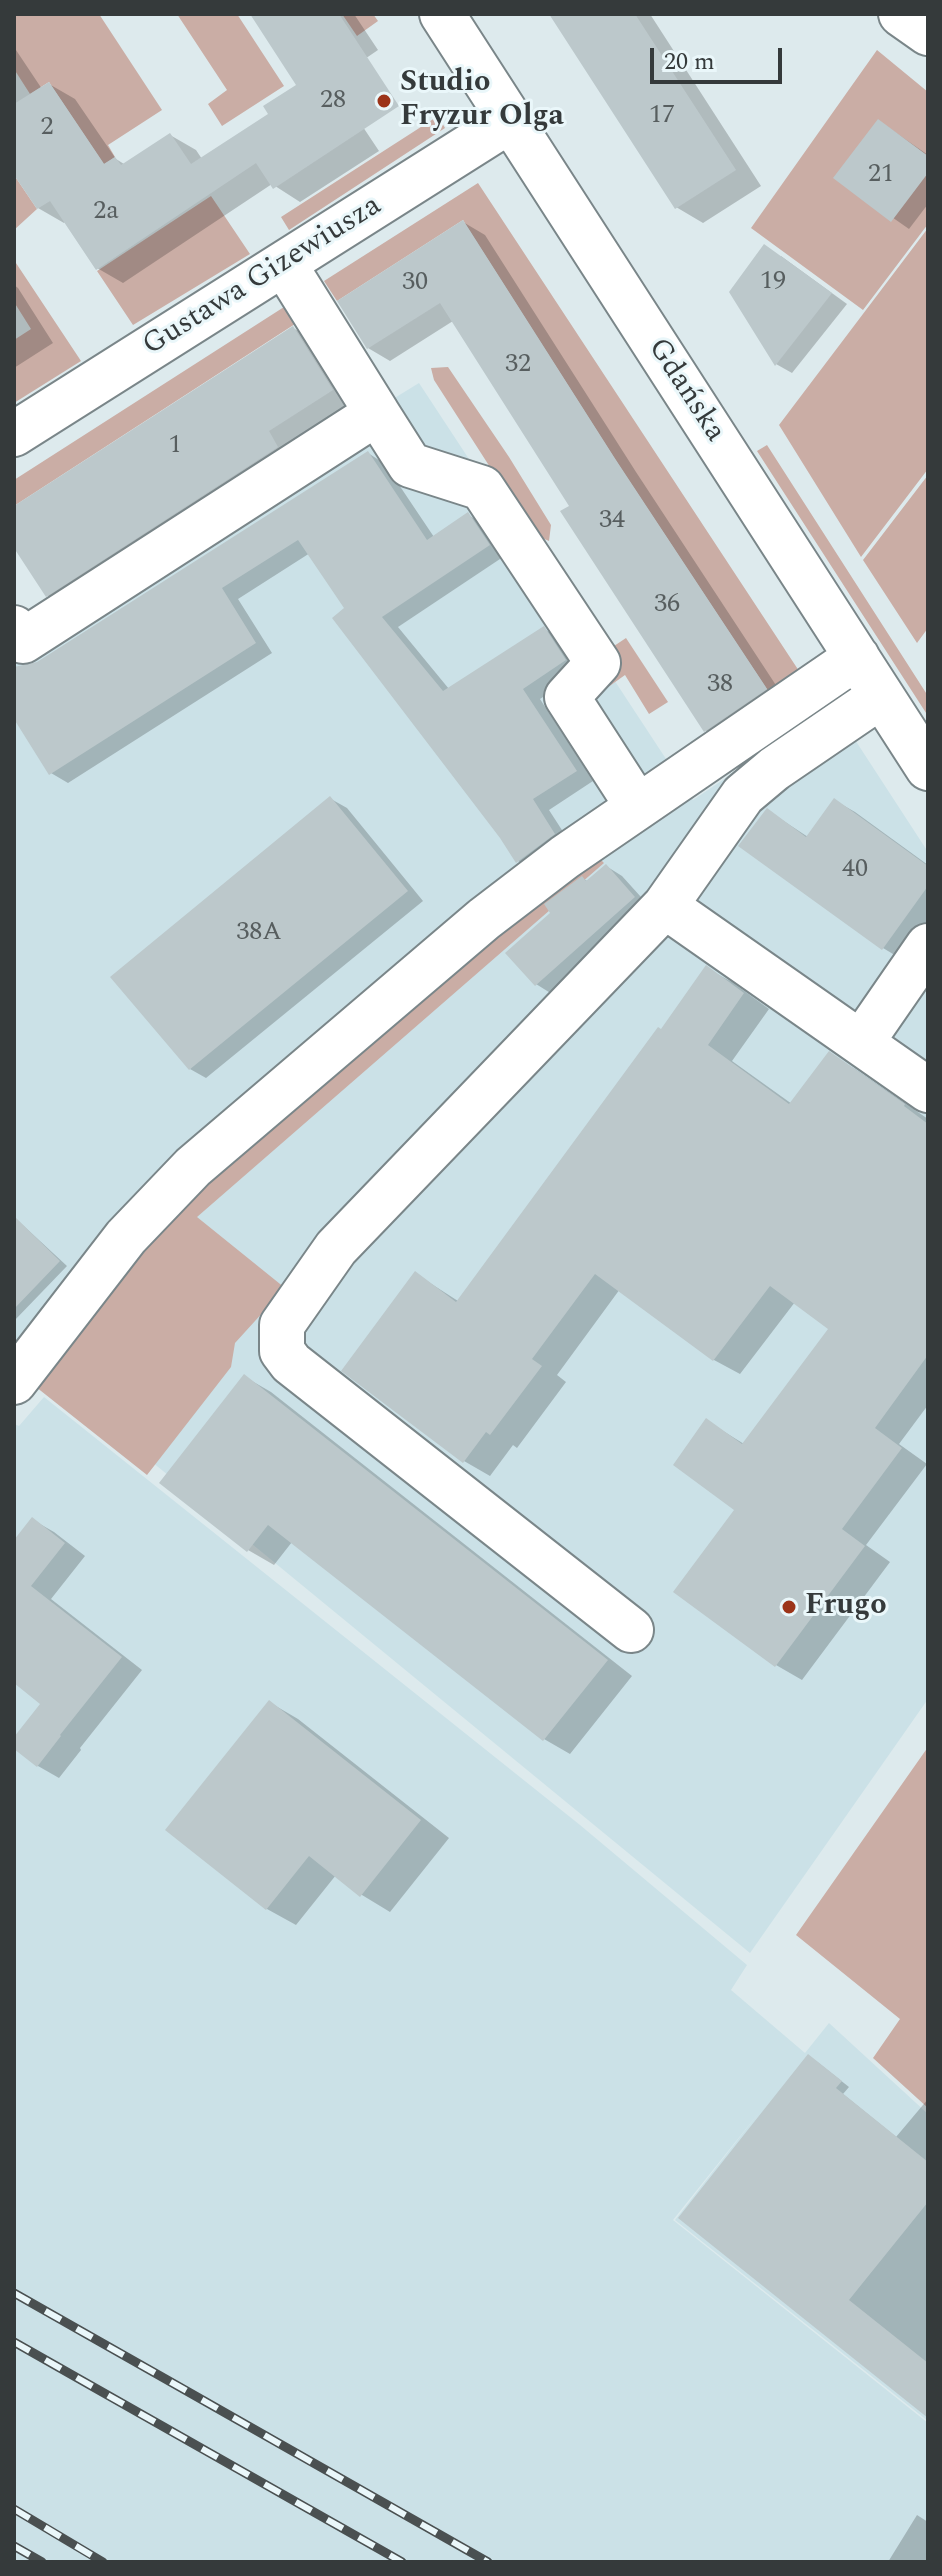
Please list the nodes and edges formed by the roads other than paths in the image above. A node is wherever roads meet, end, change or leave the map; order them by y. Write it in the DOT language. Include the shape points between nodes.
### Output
graph roads {
  1 [pos="442,14"];
  2 [pos="901,14"];
  3 [pos="928,33"];
  4 [pos="511,120"];
  5 [pos="284,264"];
  6 [pos="377,413"];
  7 [pos="14,434"];
  8 [pos="14,628"];
  9 [pos="857,657"];
  10 [pos="881,696"];
  11 [pos="928,768"];
  12 [pos="638,807"];
  13 [pos="665,906"];
  14 [pos="928,946"];
  15 [pos="861,1043"];
  16 [pos="928,1090"];
  17 [pos="14,1382"];
  18 [pos="631,1630"];
  1 -- 4 [label="street, Gdańska"];
  2 -- 3 [label="street"];
  4 -- 5 [label="street, Gustawa Gizewiusza"];
  4 -- 9 [label="street, Gdańska"];
  5 -- 6 [label="street"];
  5 -- 7 [label="street, Gustawa Gizewiusza"];
  6 -- 8 [label="street" via="23,641"];
  6 -- 12 [label="street" via="410,465 482,488 598,663 567,697"];
  9 -- 10 [label="street, Gdańska"];
  9 -- 12 [label="street"];
  10 -- 11 [label="street, Gdańska"];
  10 -- 13 [label="street" via="743,795"];
  12 -- 17 [label="street" via="484,919 193,1167 126,1237"];
  13 -- 15 [label="street"];
  13 -- 18 [label="street" via="336,1248 282,1325 280,1341 291,1363"];
  14 -- 15 [label="street"];
  15 -- 16 [label="street"];
}
